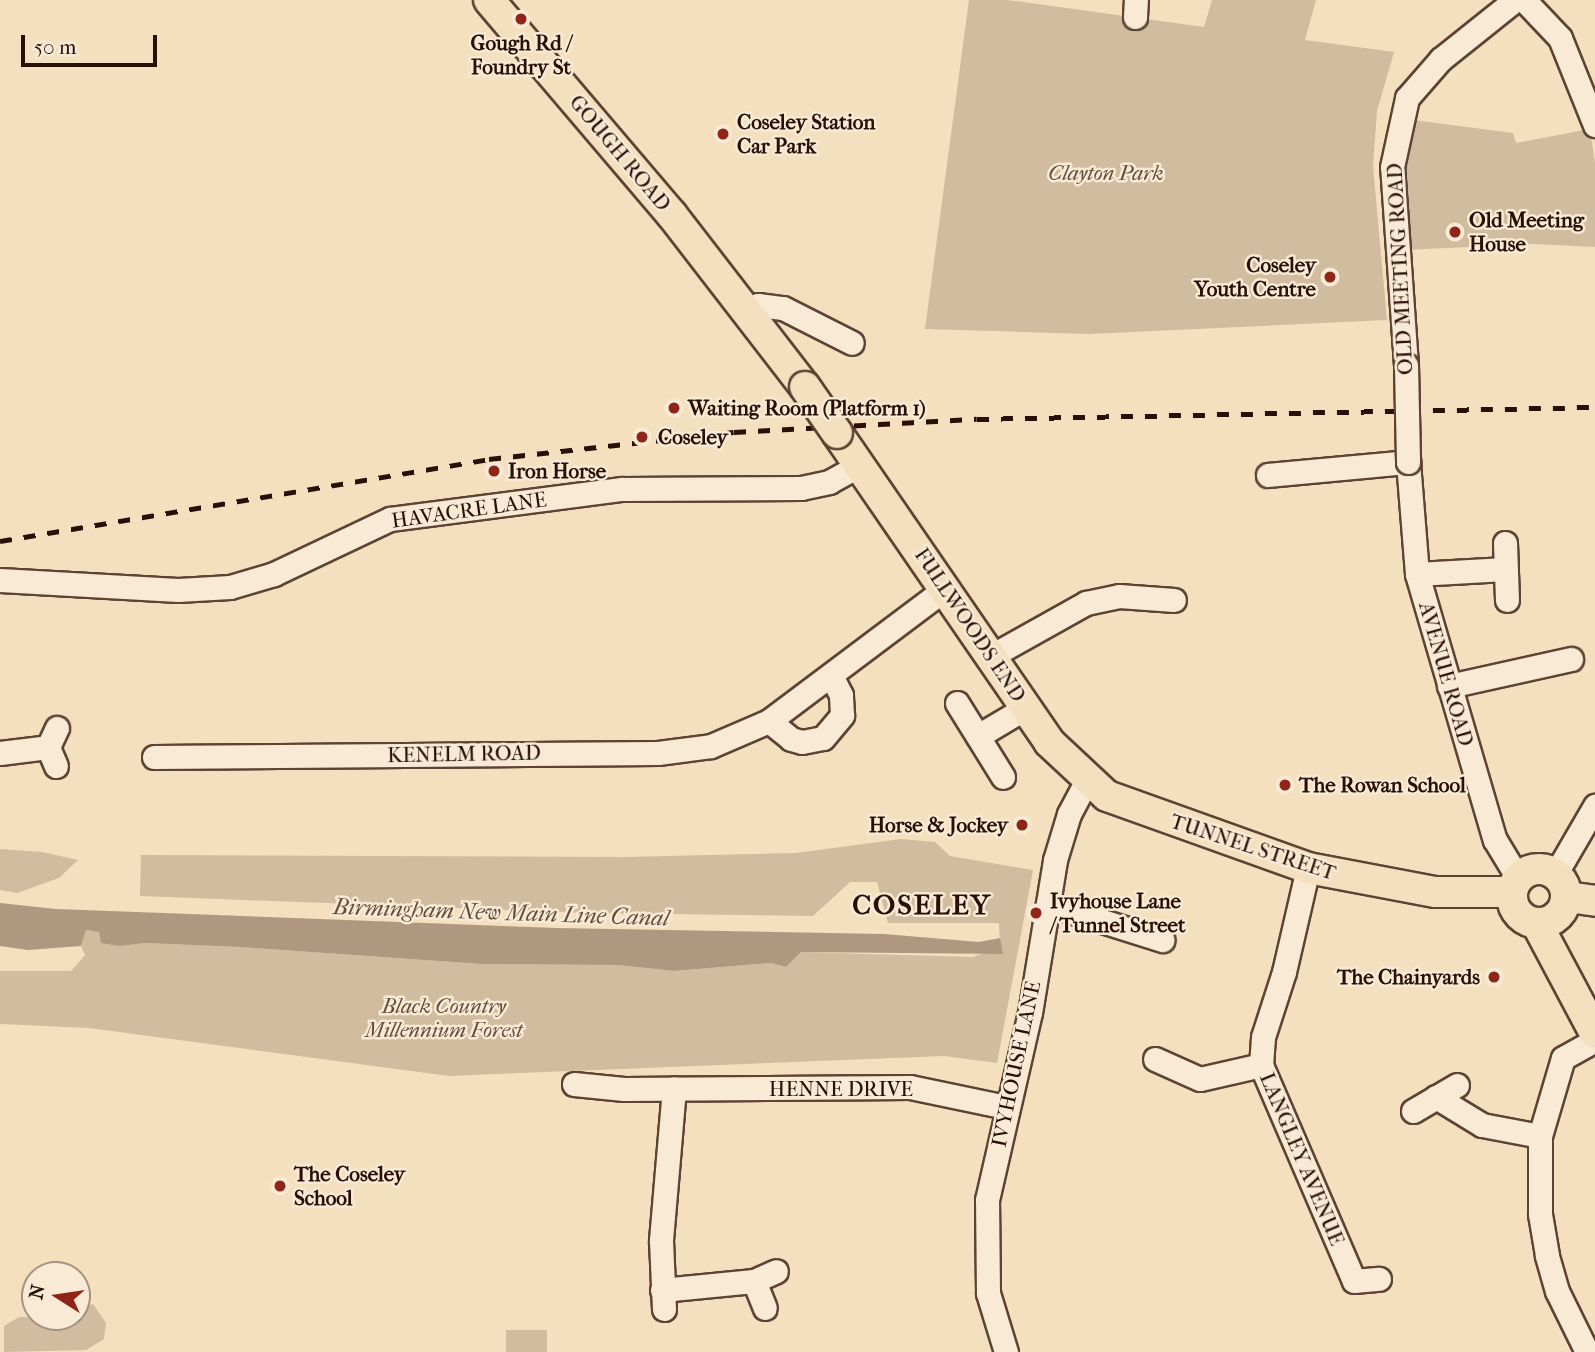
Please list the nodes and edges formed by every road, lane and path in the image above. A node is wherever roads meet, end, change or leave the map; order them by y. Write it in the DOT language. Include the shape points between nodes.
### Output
graph roads {
  1 [pos="1515,0"];
  2 [pos="1524,0"];
  3 [pos="495,2"];
  4 [pos="1595,125"];
  5 [pos="747,310"];
  6 [pos="852,343"];
  7 [pos="1408,462"];
  8 [pos="861,464"];
  9 [pos="1268,475"];
  10 [pos="1505,543"];
  11 [pos="1505,569"];
  12 [pos="1417,574"];
  13 [pos="0,580"];
  14 [pos="947,588"];
  15 [pos="1174,600"];
  16 [pos="1507,600"];
  17 [pos="993,655"];
  18 [pos="1571,659"];
  19 [pos="831,675"];
  20 [pos="1449,686"];
  21 [pos="957,703"];
  22 [pos="1025,708"];
  23 [pos="769,720"];
  24 [pos="978,736"];
  25 [pos="54,747"];
  26 [pos="0,753"];
  27 [pos="154,757"];
  28 [pos="1003,777"];
  29 [pos="1087,780"];
  30 [pos="1595,806"];
  31 [pos="1308,868"];
  32 [pos="1514,885"];
  33 [pos="1573,890"];
  34 [pos="1048,904"];
  35 [pos="1537,924"];
  36 [pos="1162,940"];
  37 [pos="1595,1033"];
  38 [pos="1595,1040"];
  39 [pos="1163,1057"];
  40 [pos="1261,1065"];
  41 [pos="574,1084"];
  42 [pos="1457,1085"];
  43 [pos="674,1089"];
  44 [pos="1436,1097"];
  45 [pos="1006,1107"];
  46 [pos="1413,1111"];
  47 [pos="1540,1136"];
  48 [pos="776,1271"];
  49 [pos="1379,1279"];
  50 [pos="754,1281"];
  51 [pos="765,1308"];
  52 [pos="1006,1352"];
  53 [pos="1587,1352"];
  1 -- 7 [label="street, OLD MEETING ROAD, bridge" via="1441,59 1407,98 1392,167"];
  2 -- 4 [label="street" via="1560,37"];
  3 -- 5 [label="main road, GOUGH ROAD"];
  5 -- 6 [label="street" via="758,305 783,308"];
  5 -- 8 [label="main road, GOUGH ROAD, bridge"];
  7 -- 9 [label="street"];
  7 -- 12 [label="street, AVENUE ROAD"];
  8 -- 13 [label="street, HAVACRE LANE" via="828,482 801,488 622,489 390,519 274,574 230,587 178,590"];
  8 -- 14 [label="main road, FULLWOODS END"];
  10 -- 11 [label="street"];
  11 -- 12 [label="street"];
  11 -- 16 [label="street"];
  12 -- 20 [label="street, AVENUE ROAD"];
  14 -- 17 [label="main road, FULLWOODS END"];
  14 -- 19 [label="street, KENELM ROAD"];
  15 -- 17 [label="street" via="1119,596 1086,603"];
  17 -- 22 [label="main road, FULLWOODS END"];
  18 -- 20 [label="street"];
  19 -- 23 [label="street, KENELM ROAD"];
  19 -- 23 [label="street" via="841,695 842,715 823,738 802,742 783,734"];
  20 -- 32 [label="street, AVENUE ROAD" via="1495,840"];
  21 -- 24 [label="street"];
  22 -- 24 [label="street"];
  22 -- 29 [label="main road, FULLWOODS END" via="1049,742"];
  23 -- 27 [label="street, KENELM ROAD" via="711,746 658,752"];
  24 -- 28 [label="street"];
  25 -- 26 [label="street"];
  29 -- 31 [label="main road, TUNNEL STREET" via="1107,796 1164,820"];
  29 -- 34 [label="street, IVYHOUSE LANE" via="1069,814"];
  30 -- 33 [label="street"];
  31 -- 32 [label="main road, TUNNEL STREET" via="1435,892"];
  31 -- 40 [label="street, LANGLEY AVENUE" via="1284,972 1263,1037"];
  32 -- 33 [label="main road, TUNNEL STREET" via="1537,868"];
  32 -- 35 [label="main road" via="1514,909"];
  33 -- 35 [label="main road" via="1556,919"];
  34 -- 36 [label="street"];
  34 -- 45 [label="street, IVYHOUSE LANE" via="1030,1013"];
  35 -- 37 [label="main road"];
  38 -- 47 [label="street" via="1563,1058"];
  39 -- 40 [label="street" via="1200,1079"];
  40 -- 49 [label="street, LANGLEY AVENUE" via="1354,1280"];
  41 -- 43 [label="street, HENNE DRIVE"];
  42 -- 44 [label="street"];
  43 -- 45 [label="street, HENNE DRIVE" via="910,1087"];
  43 -- 50 [label="street" via="660,1240 663,1299"];
  44 -- 46 [label="street"];
  44 -- 47 [label="street" via="1482,1125"];
  45 -- 52 [label="street, IVYHOUSE LANE" via="987,1200 985,1244 992,1312"];
  47 -- 53 [label="street" via="1540,1214 1546,1255 1557,1291"];
  48 -- 50 [label="street"];
  50 -- 51 [label="street"];
}
